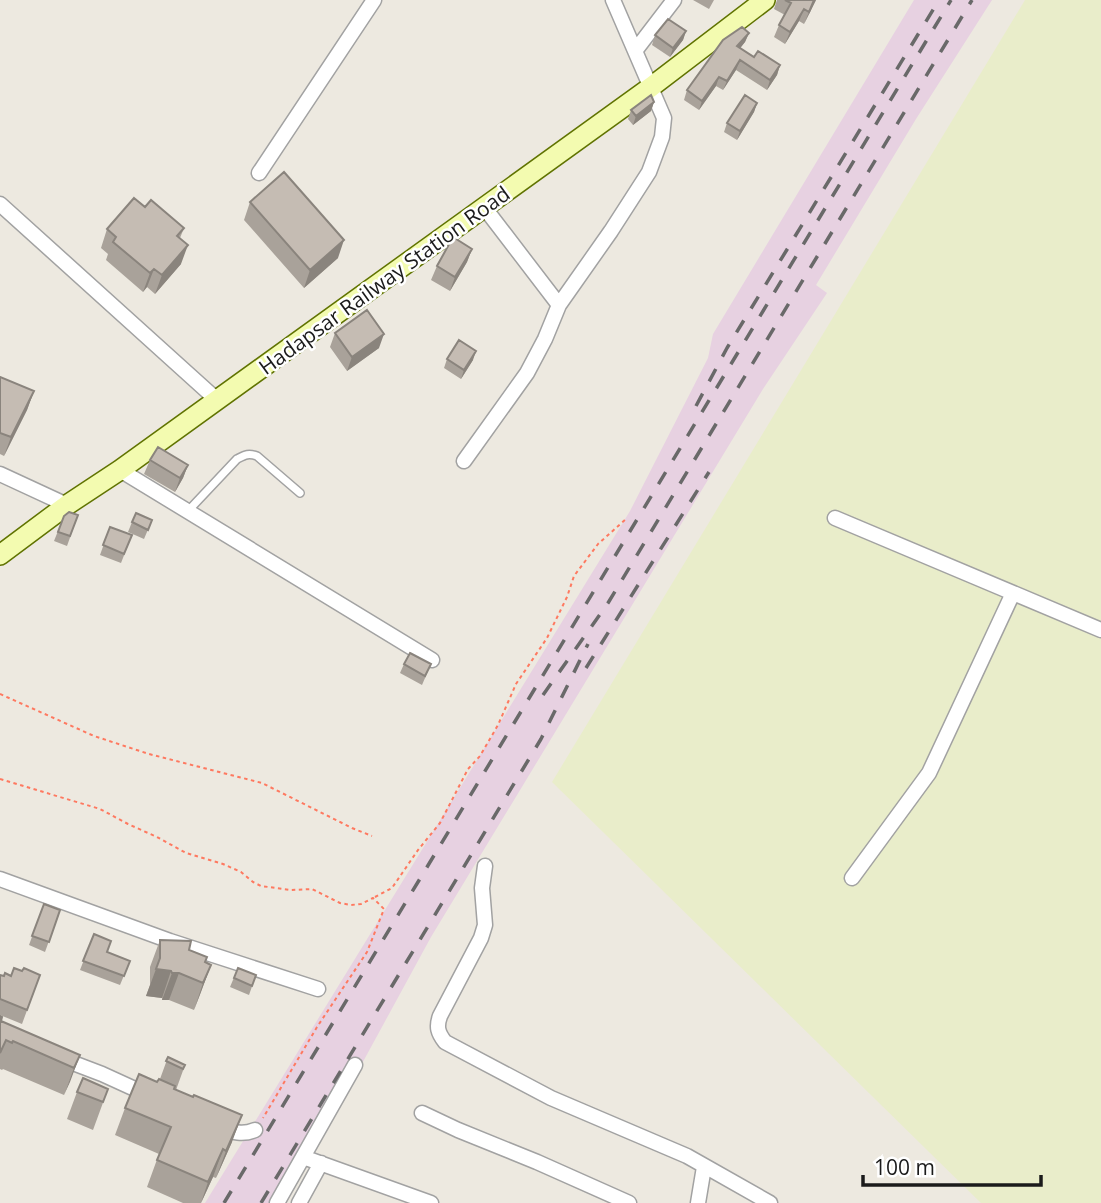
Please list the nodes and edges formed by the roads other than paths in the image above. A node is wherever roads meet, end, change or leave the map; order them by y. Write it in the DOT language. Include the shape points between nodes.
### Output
graph roads {
  1 [pos="374,0"];
  2 [pos="613,0"];
  3 [pos="674,0"];
  4 [pos="765,0"];
  5 [pos="635,51"];
  6 [pos="651,87"];
  7 [pos="259,173"];
  8 [pos="0,204"];
  9 [pos="484,207"];
  10 [pos="559,305"];
  11 [pos="217,400"];
  12 [pos="464,461"];
  13 [pos="120,470"];
  14 [pos="0,474"];
  15 [pos="300,493"];
  16 [pos="67,505"];
  17 [pos="187,511"];
  18 [pos="835,518"];
  19 [pos="0,555"];
  20 [pos="1013,593"];
  21 [pos="1101,630"];
  22 [pos="432,660"];
  23 [pos="485,866"];
  24 [pos="852,878"];
  25 [pos="0,879"];
  26 [pos="318,989"];
  27 [pos="51,1055"];
  28 [pos="355,1065"];
  29 [pos="166,1103"];
  30 [pos="422,1113"];
  31 [pos="203,1121"];
  32 [pos="254,1130"];
  33 [pos="303,1157"];
  34 [pos="321,1163"];
  35 [pos="704,1167"];
  36 [pos="277,1203"];
  37 [pos="299,1203"];
  38 [pos="430,1203"];
  39 [pos="629,1203"];
  40 [pos="698,1203"];
  41 [pos="770,1203"];
  1 -- 7 [label="street"];
  2 -- 5 [label="street"];
  3 -- 5 [label="street"];
  4 -- 6 [label="street, Hadapsar Railway Station Road"];
  5 -- 6 [label="street"];
  6 -- 9 [label="street, Hadapsar Railway Station Road"];
  6 -- 10 [label="street" via="664,118 649,172"];
  8 -- 11 [label="street"];
  9 -- 10 [label="street"];
  9 -- 11 [label="street, Hadapsar Railway Station Road"];
  10 -- 12 [label="street" via="527,373"];
  11 -- 13 [label="street, Hadapsar Railway Station Road"];
  13 -- 16 [label="street, Hadapsar Railway Station Road"];
  13 -- 17 [label="street"];
  14 -- 16 [label="street"];
  15 -- 17 [label="lane" via="251,453 237,459"];
  16 -- 19 [label="street, Hadapsar Railway Station Road"];
  17 -- 22 [label="street"];
  18 -- 20 [label="street"];
  20 -- 21 [label="street"];
  20 -- 24 [label="street" via="929,773"];
  23 -- 35 [label="street" via="485,925 440,1016 439,1035 551,1098"];
  25 -- 26 [label="street" via="170,942"];
  27 -- 29 [label="street"];
  28 -- 33 [label="street"];
  30 -- 39 [label="street"];
  31 -- 32 [label="street" via="236,1133"];
  33 -- 34 [label="street"];
  33 -- 36 [label="street"];
  34 -- 37 [label="street"];
  34 -- 38 [label="street"];
  35 -- 40 [label="street"];
  35 -- 41 [label="street"];
}
